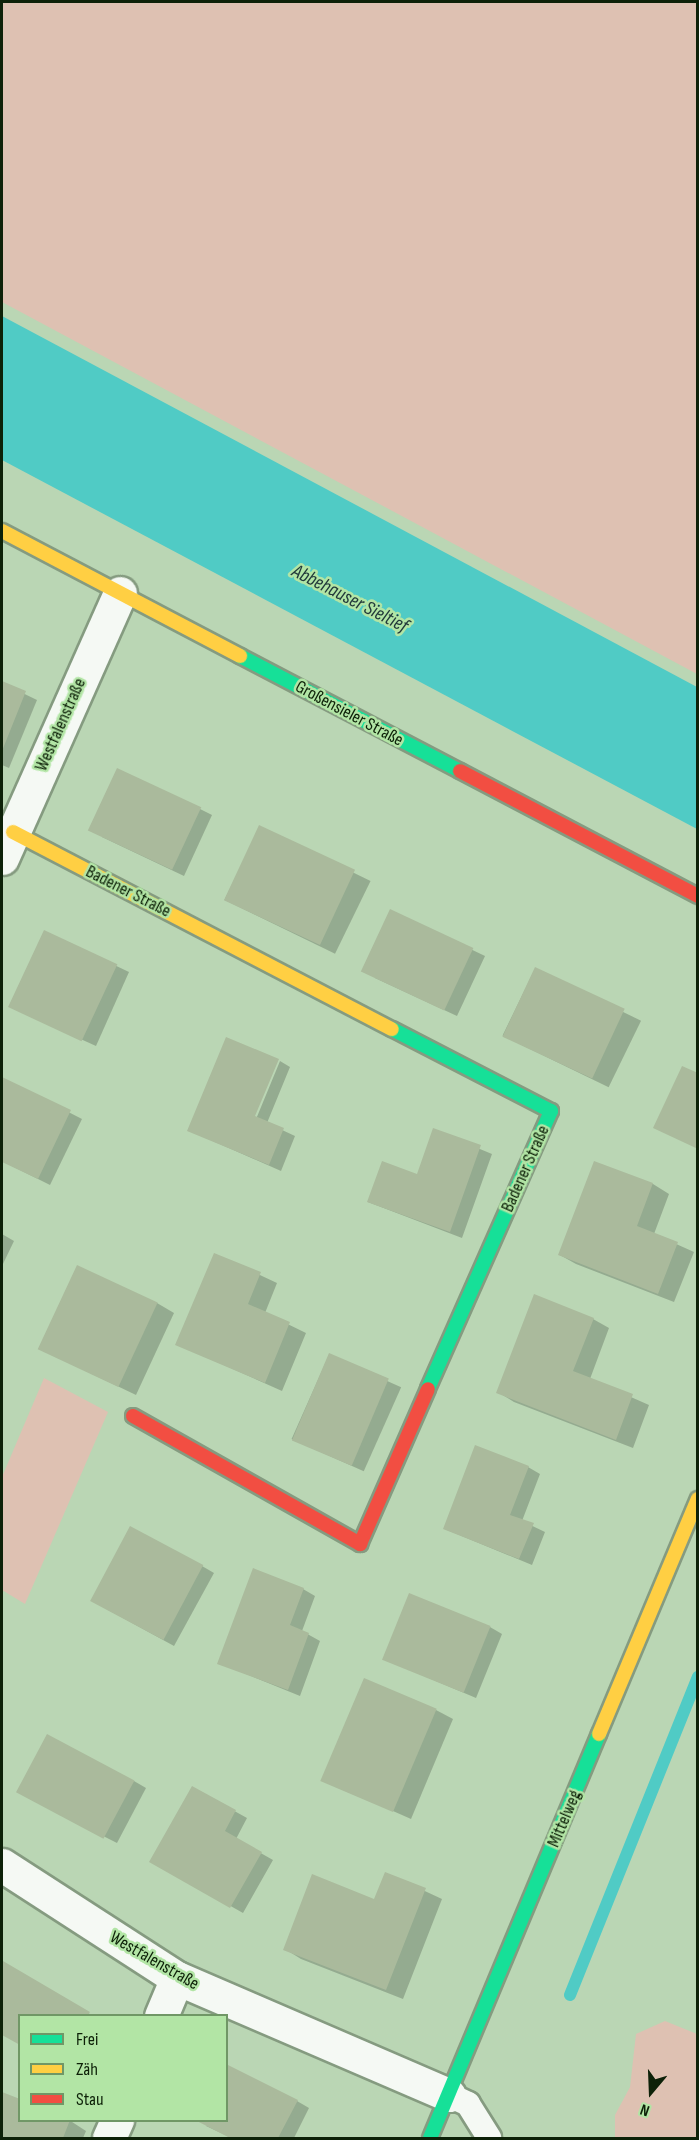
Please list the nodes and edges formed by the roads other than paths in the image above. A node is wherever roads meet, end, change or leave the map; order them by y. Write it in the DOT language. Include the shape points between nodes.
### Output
graph roads {
  1 [pos="2,531"];
  2 [pos="120,593"];
  3 [pos="7,845"];
  4 [pos="698,896"];
  5 [pos="134,1416"];
  6 [pos="698,1499"];
  7 [pos="2,1865"];
  8 [pos="177,1978"];
  9 [pos="162,2014"];
  10 [pos="449,2095"];
  11 [pos="117,2122"];
  12 [pos="110,2139"];
  13 [pos="430,2139"];
  14 [pos="489,2139"];
  1 -- 2 [label="street, Großensieler Straße"];
  2 -- 3 [label="street, Westfalenstraße"];
  2 -- 4 [label="street, Großensieler Straße"];
  3 -- 5 [label="street, Badener Straße" via="552,1111 360,1544"];
  6 -- 10 [label="street, Mittelweg"];
  7 -- 8 [label="street, Westfalenstraße"];
  8 -- 9 [label="street"];
  8 -- 10 [label="street, Westfalenstraße"];
  10 -- 13 [label="street, Mittelweg"];
  10 -- 14 [label="lane" via="468,2104"];
  11 -- 12 [label="street"];
}
